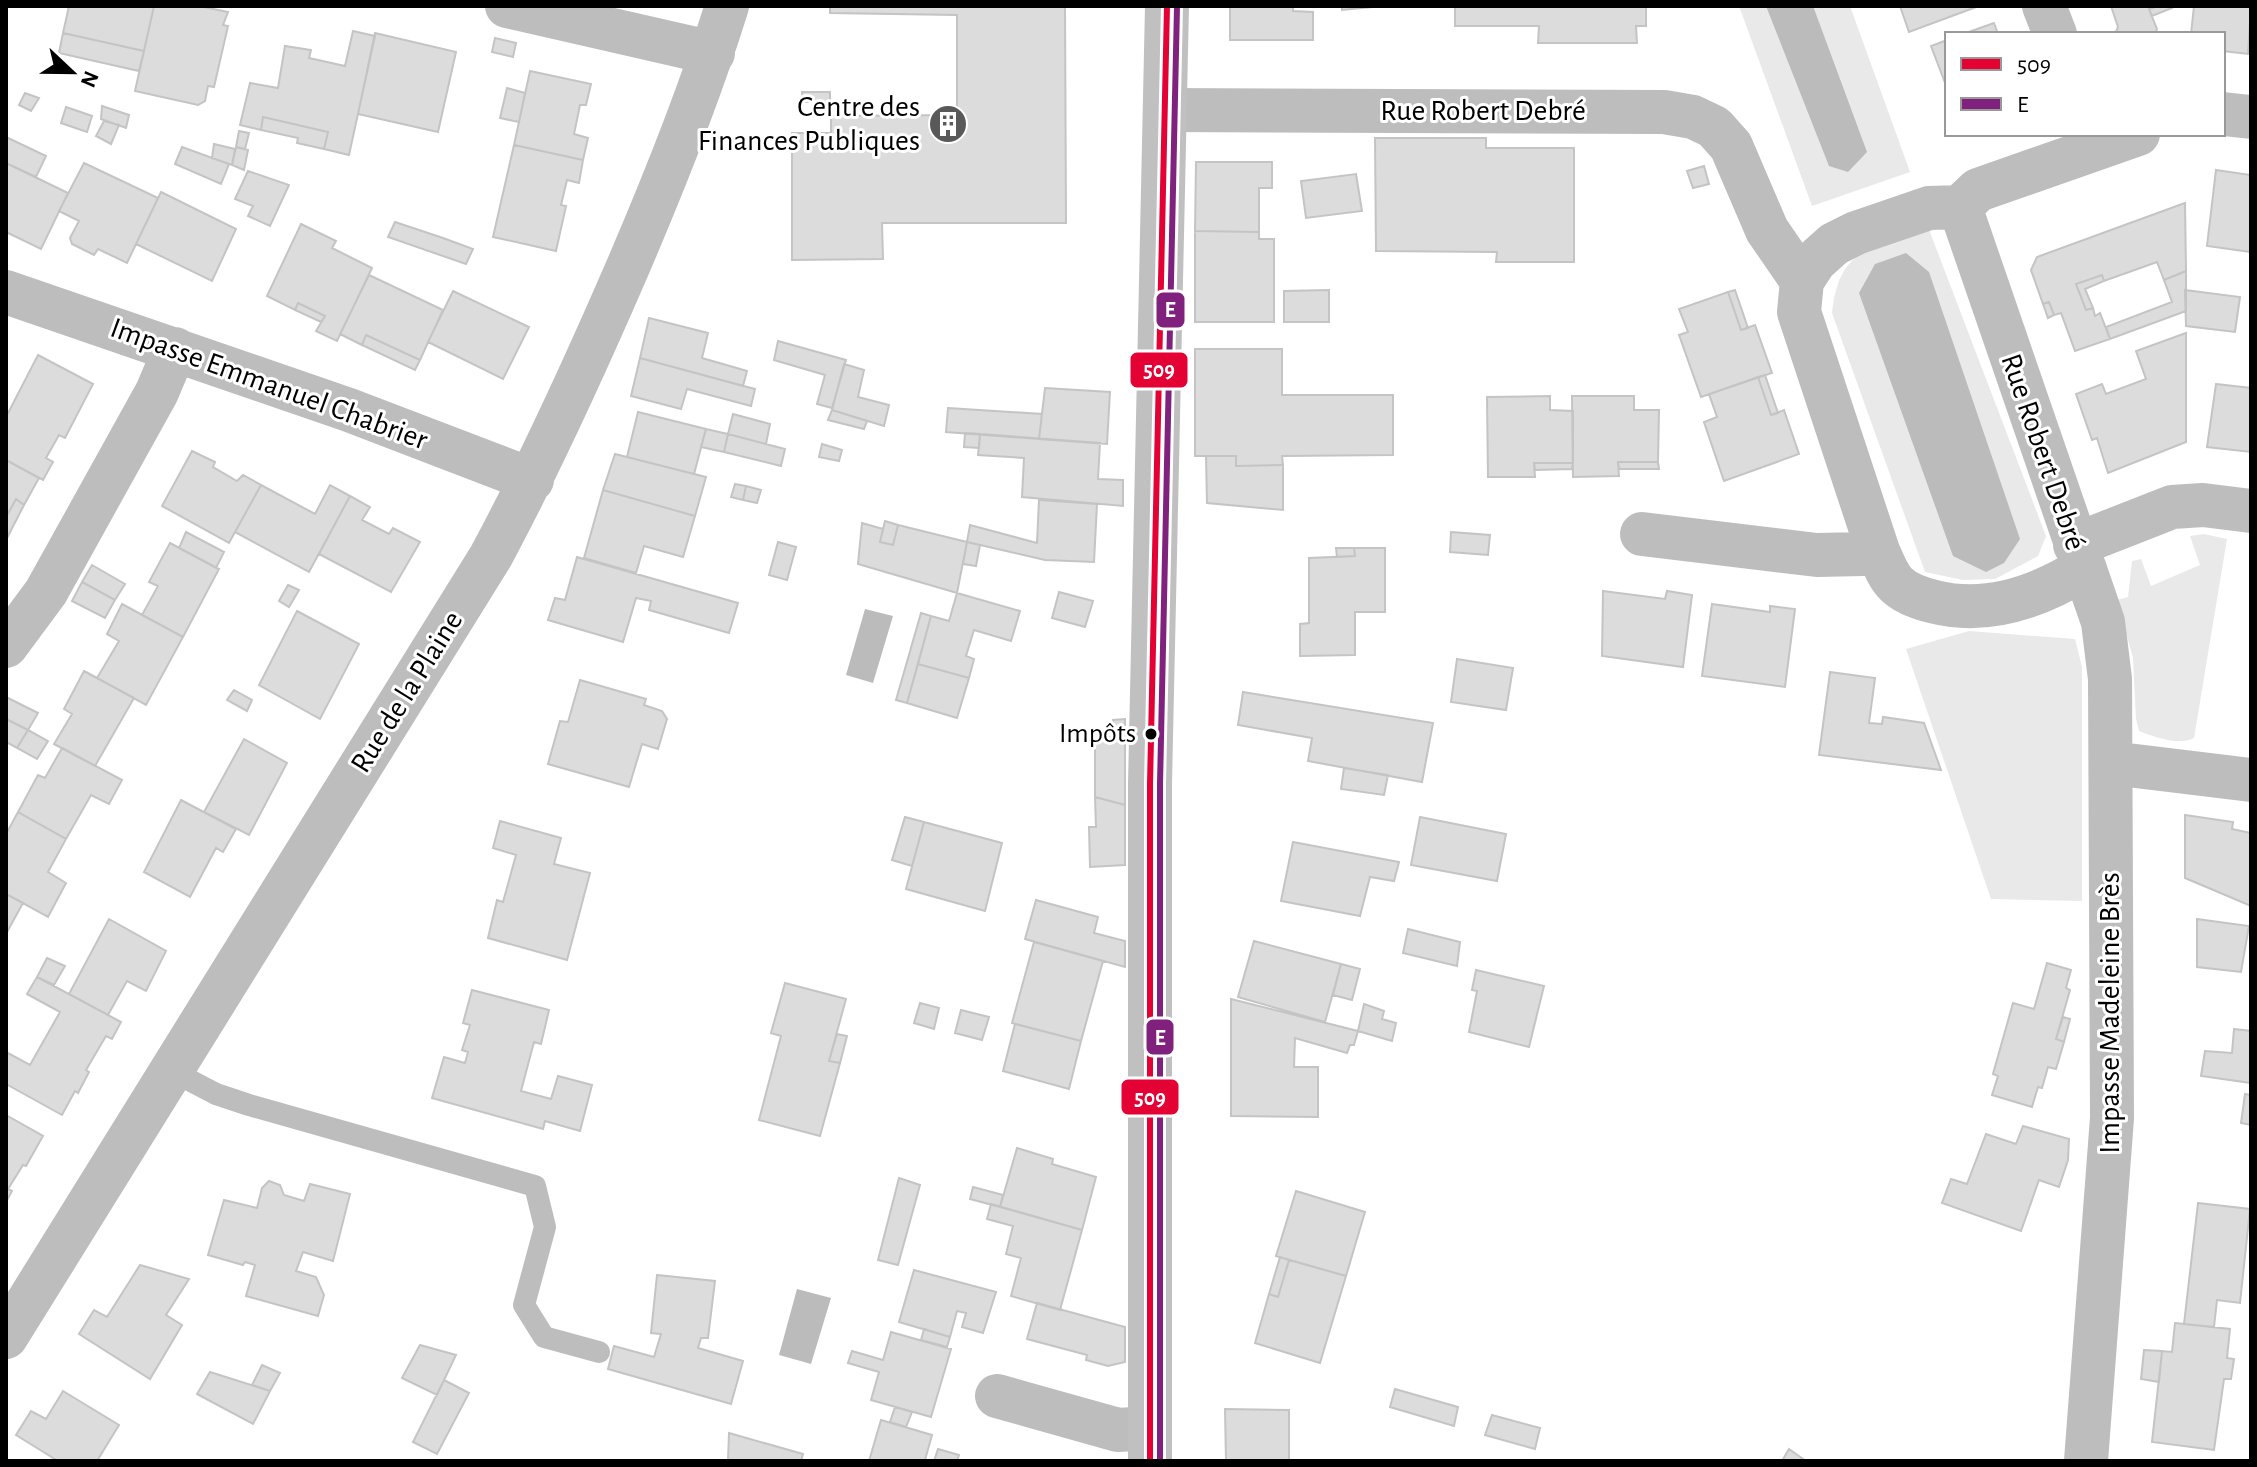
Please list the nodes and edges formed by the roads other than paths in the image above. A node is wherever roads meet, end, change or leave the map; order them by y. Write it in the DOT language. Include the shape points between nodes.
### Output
graph roads {
  1 [pos="507,6"];
  2 [pos="727,6"];
  3 [pos="1167,6"];
  4 [pos="2044,6"];
  5 [pos="2054,32"];
  6 [pos="713,53"];
  7 [pos="1166,110"];
  8 [pos="2225,114"];
  9 [pos="2251,117"];
  10 [pos="2110,138"];
  11 [pos="1960,207"];
  12 [pos="1802,281"];
  13 [pos="6,292"];
  14 [pos="175,349"];
  15 [pos="532,480"];
  16 [pos="2251,511"];
  17 [pos="1642,534"];
  18 [pos="1878,551"];
  19 [pos="2079,557"];
  20 [pos="6,646"];
  21 [pos="2111,763"];
  22 [pos="2251,780"];
  23 [pos="172,1071"];
  24 [pos="6,1337"];
  25 [pos="599,1352"];
  26 [pos="997,1396"];
  27 [pos="1150,1445"];
  28 [pos="2086,1461"];
  1 -- 6 [label="street"];
  2 -- 6 [label="street, Rue de la Plaine"];
  3 -- 7 [label="main road"];
  4 -- 5 [label="street"];
  6 -- 15 [label="street, Rue de la Plaine" via="660,191"];
  7 -- 12 [label="street, Rue Robert Debré" via="1664,112 1693,117 1714,127 1731,146 1767,230"];
  7 -- 27 [label="main road" via="1150,784"];
  8 -- 9 [label="street"];
  10 -- 11 [label="street" via="1978,190"];
  11 -- 12 [label="street" via="1929,208 1856,233 1834,244"];
  11 -- 19 [label="street, Rue Robert Debré"];
  12 -- 18 [label="street, Rue Robert Debré" via="1799,312"];
  13 -- 14 [label="street, Impasse Emmanuel Chabrier"];
  14 -- 15 [label="street, Impasse Emmanuel Chabrier"];
  14 -- 20 [label="street" via="157,392 46,592"];
  15 -- 23 [label="street, Rue de la Plaine" via="491,556"];
  16 -- 19 [label="street" via="2172,507"];
  17 -- 18 [label="street" via="1817,555"];
  18 -- 19 [label="street, Rue Robert Debré" via="1896,584 1951,606 2006,604 2063,582"];
  19 -- 21 [label="street, Impasse Madeleine Brès" via="2108,647"];
  21 -- 22 [label="street"];
  21 -- 28 [label="street, Impasse Madeleine Brès" via="2112,1118"];
  23 -- 24 [label="street, Rue de la Plaine"];
  23 -- 25 [label="lane" via="249,1105 535,1186 545,1227 524,1305 544,1337"];
  26 -- 27 [label="street" via="1118,1430"];
}
